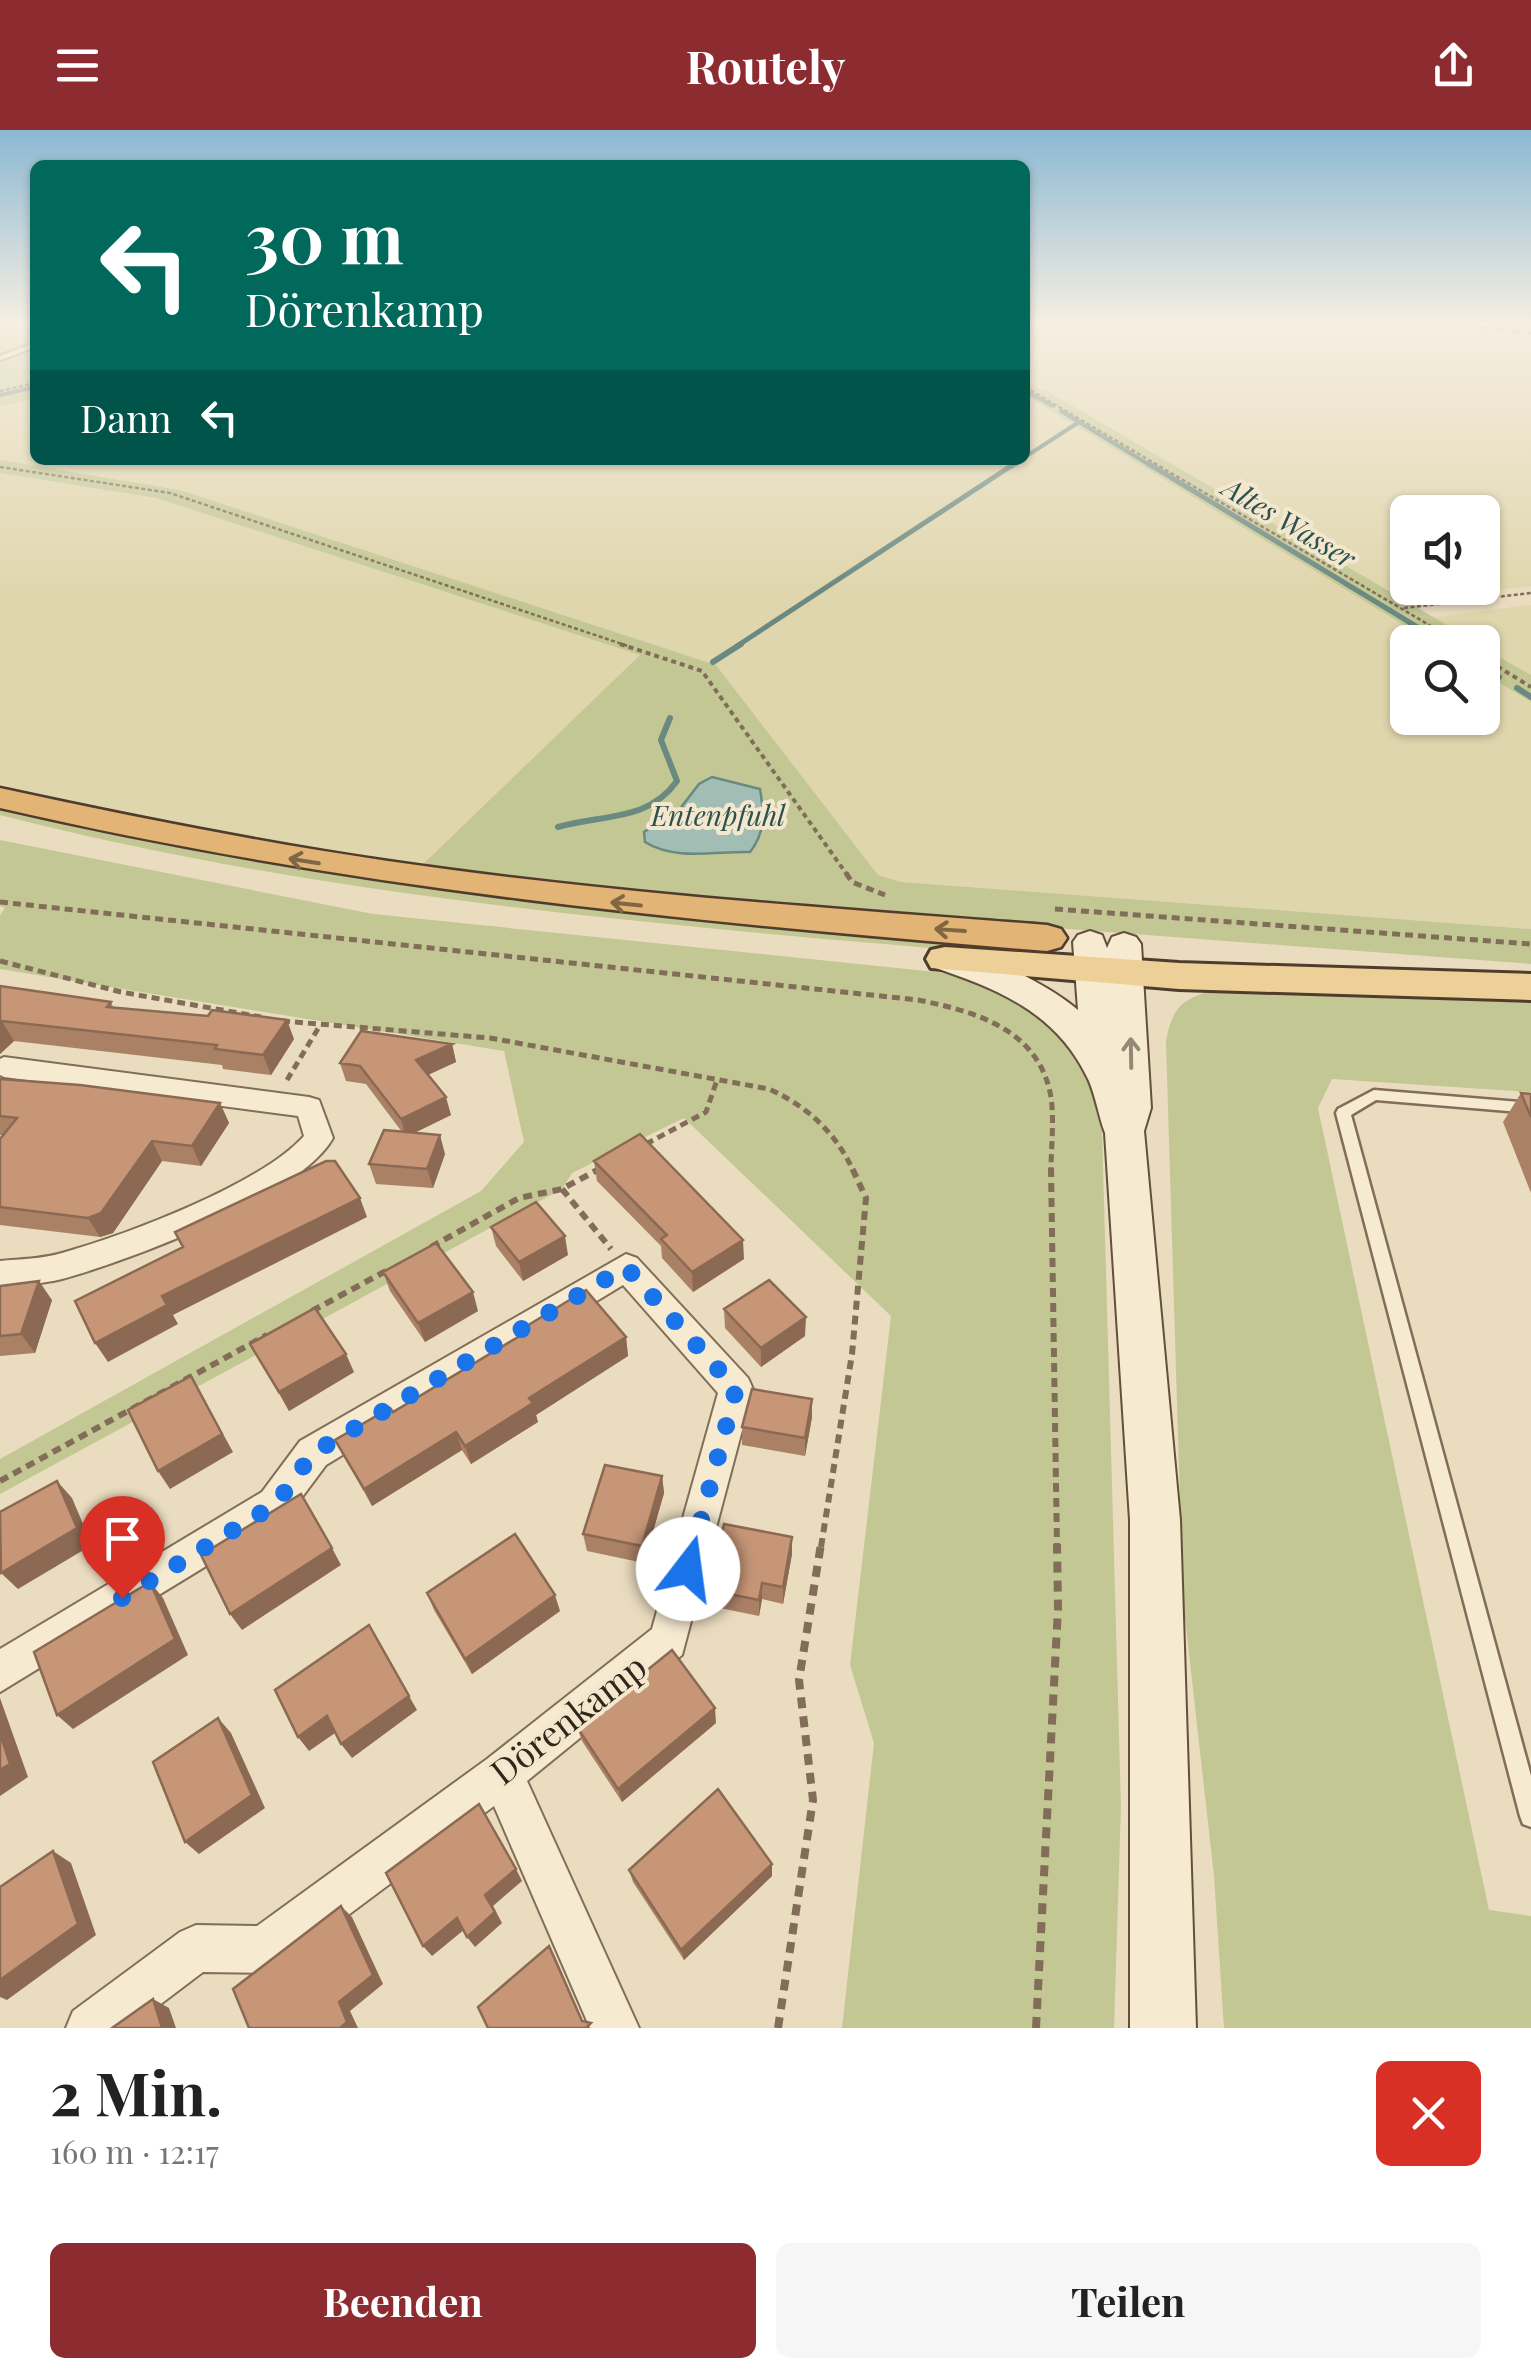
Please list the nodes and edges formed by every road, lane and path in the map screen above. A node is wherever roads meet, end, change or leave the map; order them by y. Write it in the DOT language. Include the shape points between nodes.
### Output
graph roads {
  1 [pos="1072,414"];
  2 [pos="0,467"];
  3 [pos="1531,593"];
  4 [pos="1401,608"];
  5 [pos="1430,625"];
  6 [pos="1500,669"];
  7 [pos="1531,687"];
  8 [pos="0,798"];
  9 [pos="0,826"];
  10 [pos="898,898"];
  11 [pos="0,902"];
  12 [pos="1048,923"];
  13 [pos="1531,944"];
  14 [pos="1109,957"];
  15 [pos="945,960"];
  16 [pos="1531,974"];
  17 [pos="1531,987"];
  18 [pos="319,1028"];
  19 [pos="4,1067"];
  20 [pos="717,1080"];
  21 [pos="1106,1081"];
  22 [pos="272,1103"];
  23 [pos="1531,1108"];
  24 [pos="1124,1133"];
  25 [pos="642,1146"];
  26 [pos="610,1164"];
  27 [pos="562,1189"];
  28 [pos="423,1251"];
  29 [pos="626,1267"];
  30 [pos="390,1269"];
  31 [pos="0,1274"];
  32 [pos="310,1312"];
  33 [pos="277,1330"];
  34 [pos="0,1481"];
  35 [pos="0,1672"];
  36 [pos="502,1774"];
  37 [pos="1531,1816"];
  38 [pos="90,2028"];
  39 [pos="615,2028"];
  40 [pos="1036,2028"];
  41 [pos="1163,2028"];
  1 -- 4 [label="path"];
  2 -- 10 [label="path" via="170,494 702,671 852,882"];
  3 -- 4 [label="path"];
  4 -- 5 [label="path"];
  6 -- 7 [label="path"];
  12 -- 8 [label="highway, one-way" via="700,911 466,886 235,849"];
  9 -- 15 [label="highway" via="226,874 446,910"];
  11 -- 40 [label="path" via="918,1000 968,1010 1027,1044 1050,1093 1058,1608"];
  12 -- 13 [label="path"];
  12 -- 14 [label="main road"];
  14 -- 15 [label="main road"];
  14 -- 16 [label="main road"];
  14 -- 17 [label="main road"];
  14 -- 21 [label="main road"];
  24 -- 14 [label="main road, one-way" via="1132,1108"];
  15 -- 21 [label="main road" via="1014,983 1072,1020"];
  18 -- 22 [label="path"];
  19 -- 22 [label="street"];
  20 -- 25 [label="path" via="706,1112"];
  21 -- 24 [label="main road"];
  22 -- 31 [label="street" via="309,1106 318,1138 298,1162 188,1221 60,1267"];
  23 -- 37 [label="lane" via="1374,1095 1342,1113"];
  24 -- 41 [label="main road" via="1155,1520"];
  26 -- 27 [label="path"];
  27 -- 28 [label="path" via="519,1198"];
  27 -- 29 [label="path"];
  29 -- 35 [label="street" via="313,1453 276,1504"];
  29 -- 36 [label="street, Dörenkamp" via="736,1389 668,1641"];
  30 -- 32 [label="path"];
  33 -- 34 [label="path"];
  36 -- 38 [label="street, Dörenkamp" via="264,1950 196,1948"];
  36 -- 39 [label="street"];
}
